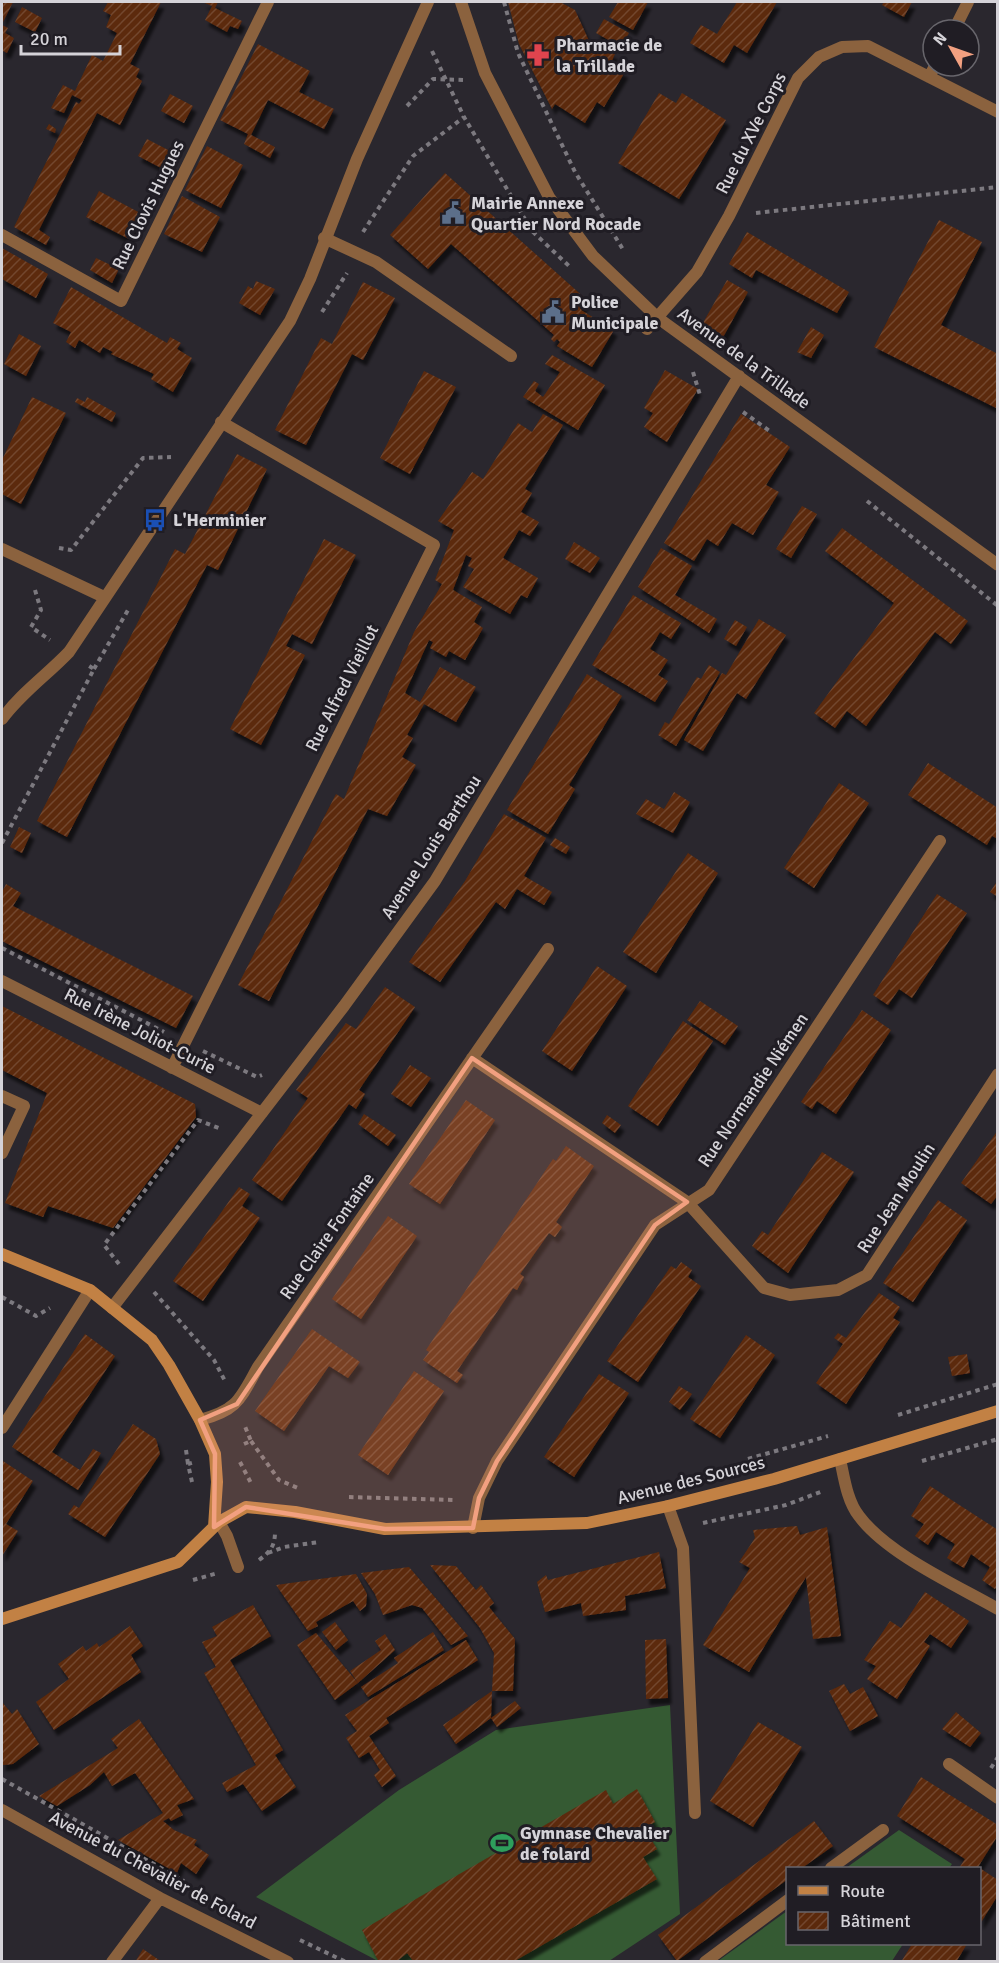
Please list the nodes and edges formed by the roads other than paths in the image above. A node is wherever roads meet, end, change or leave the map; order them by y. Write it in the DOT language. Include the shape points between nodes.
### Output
graph roads {
  1 [pos="268,2"];
  2 [pos="428,2"];
  3 [pos="461,2"];
  4 [pos="968,2"];
  5 [pos="960,18"];
  6 [pos="921,67"];
  7 [pos="943,78"];
  8 [pos="998,112"];
  9 [pos="2,235"];
  10 [pos="324,238"];
  11 [pos="658,318"];
  12 [pos="647,329"];
  13 [pos="511,356"];
  14 [pos="739,376"];
  15 [pos="221,422"];
  16 [pos="2,549"];
  17 [pos="998,565"];
  18 [pos="104,597"];
  19 [pos="2,719"];
  20 [pos="940,841"];
  21 [pos="548,949"];
  22 [pos="2,981"];
  23 [pos="472,1058"];
  24 [pos="172,1068"];
  25 [pos="998,1074"];
  26 [pos="2,1096"];
  27 [pos="262,1113"];
  28 [pos="2,1153"];
  29 [pos="687,1202"];
  30 [pos="2,1254"];
  31 [pos="90,1290"];
  32 [pos="112,1308"];
  33 [pos="998,1411"];
  34 [pos="200,1420"];
  35 [pos="2,1428"];
  36 [pos="840,1459"];
  37 [pos="668,1506"];
  38 [pos="216,1524"];
  39 [pos="473,1528"];
  40 [pos="238,1567"];
  41 [pos="998,1609"];
  42 [pos="2,1619"];
  43 [pos="949,1764"];
  44 [pos="998,1798"];
  45 [pos="695,1813"];
  46 [pos="4,1815"];
  47 [pos="883,1830"];
  48 [pos="834,1867"];
  49 [pos="160,1898"];
  50 [pos="786,1901"];
  51 [pos="272,1958"];
  52 [pos="112,1962"];
  53 [pos="288,1962"];
  54 [pos="705,1962"];
  1 -- 9 [label="street, Rue Clovis Hugues" via="120,301"];
  2 -- 10 [label="street"];
  3 -- 11 [label="street, Avenue de la Trillade" via="485,73 549,197 593,256"];
  4 -- 5 [label="street"];
  6 -- 11 [label="street, Rue du XVe Corps" via="867,46 842,47 819,57 798,78 697,272"];
  7 -- 8 [label="street, Rue du XVe Corps"];
  10 -- 13 [label="street" via="376,262"];
  10 -- 15 [label="street" via="290,321"];
  11 -- 12 [label="street, Rue du XVe Corps"];
  11 -- 14 [label="street, Avenue de la Trillade"];
  14 -- 17 [label="street, Avenue de la Trillade"];
  14 -- 27 [label="street, Avenue Louis Barthou" via="435,881"];
  15 -- 18 [label="street"];
  15 -- 24 [label="street, Rue Alfred Vieillot" via="434,544"];
  16 -- 18 [label="street"];
  18 -- 19 [label="street" via="69,652"];
  20 -- 29 [label="street, Rue Normandie Niémen" via="709,1190"];
  21 -- 23 [label="street, Rue Claire Fontaine"];
  22 -- 24 [label="street, Rue Irène Joliot-Curie"];
  23 -- 29 [label="street"];
  23 -- 34 [label="street, Rue Claire Fontaine" via="258,1367 237,1404"];
  24 -- 27 [label="street, Rue Irène Joliot-Curie"];
  25 -- 29 [label="street, Rue Jean Moulin" via="867,1275 838,1290 790,1295 764,1288"];
  26 -- 28 [label="street" via="24,1107"];
  27 -- 32 [label="street, Avenue Louis Barthou"];
  29 -- 39 [label="street, Rue Normandie Niémen" via="655,1225 497,1461 479,1498"];
  30 -- 31 [label="street"];
  31 -- 32 [label="street"];
  31 -- 35 [label="street"];
  32 -- 34 [label="street" via="152,1341"];
  33 -- 36 [label="street, Avenue des Sources"];
  34 -- 38 [label="street" via="215,1454"];
  36 -- 37 [label="street, Avenue des Sources"];
  36 -- 41 [label="street" via="858,1515 882,1541"];
  37 -- 39 [label="street, Avenue des Sources" via="587,1523"];
  37 -- 45 [label="street" via="683,1548"];
  38 -- 39 [label="street, Avenue des Sources" via="246,1507 262,1507 385,1529"];
  38 -- 40 [label="street" via="227,1536"];
  38 -- 42 [label="street" via="178,1562"];
  43 -- 44 [label="street"];
  46 -- 49 [label="street, Avenue du Chevalier de Folard"];
  47 -- 48 [label="street"];
  49 -- 51 [label="street, Avenue du Chevalier de Folard"];
  49 -- 52 [label="street"];
  50 -- 54 [label="street"];
  51 -- 53 [label="street, Avenue du Chevalier de Folard"];
}
